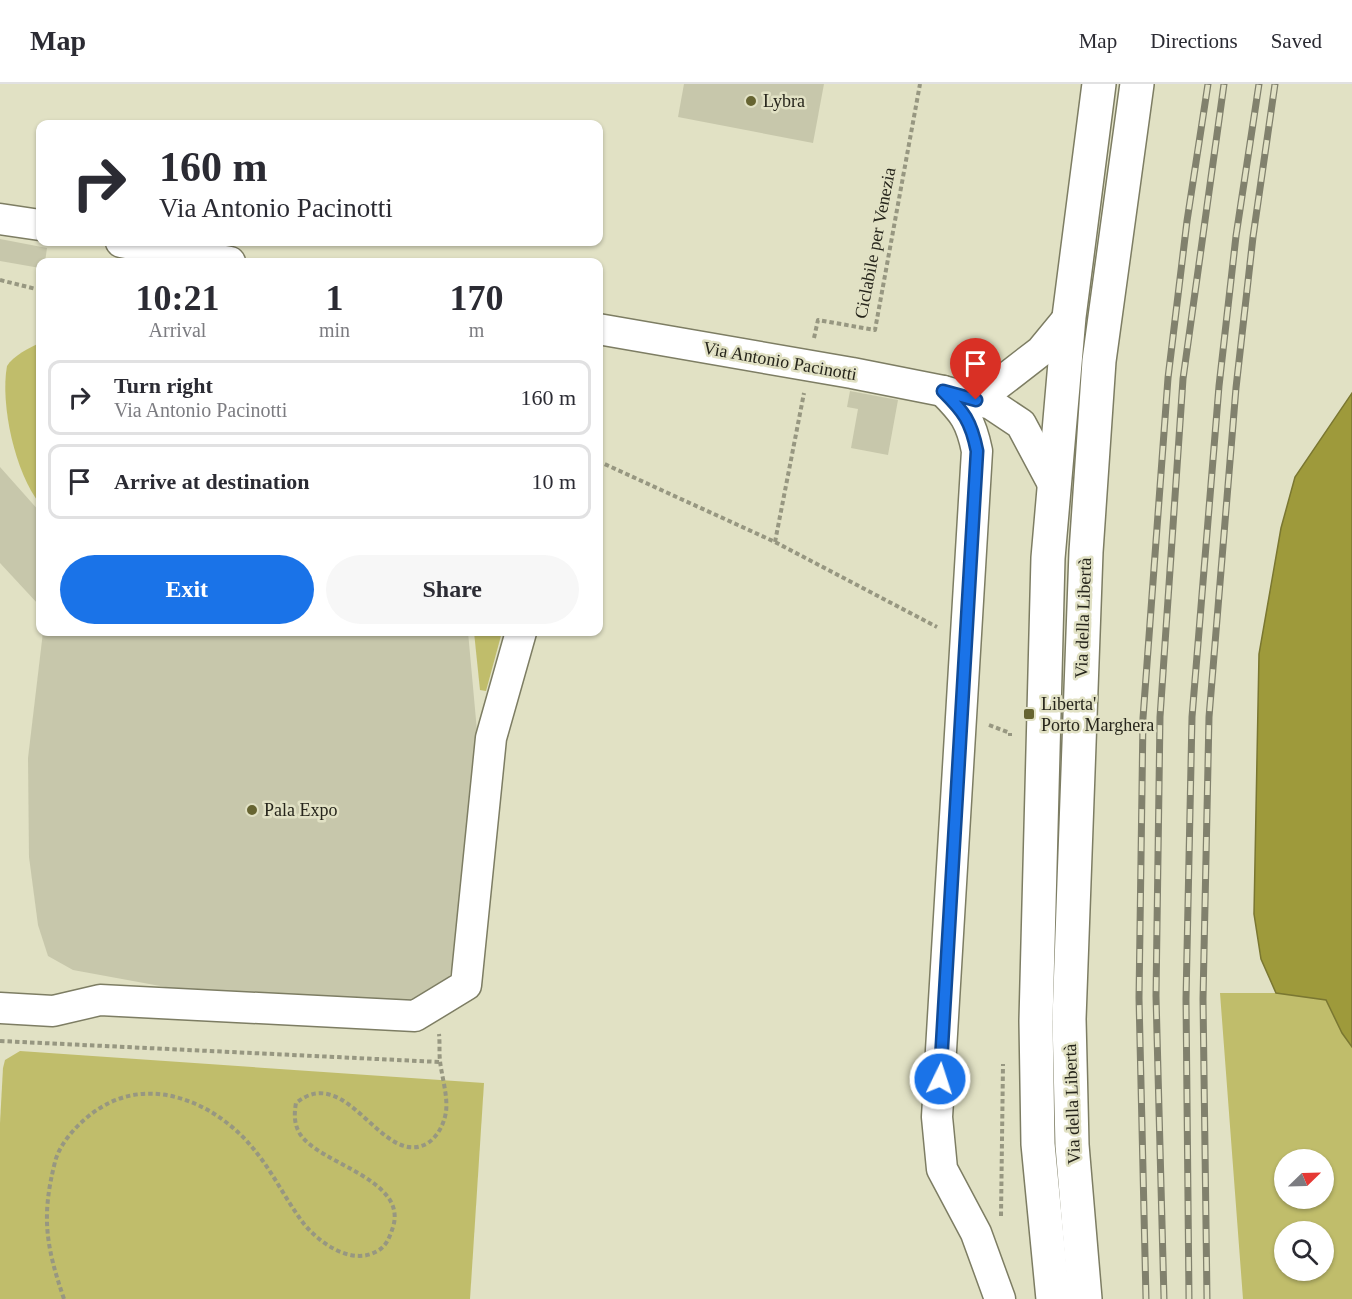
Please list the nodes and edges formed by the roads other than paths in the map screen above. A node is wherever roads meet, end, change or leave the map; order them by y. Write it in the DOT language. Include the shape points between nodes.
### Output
graph roads {
  1 [pos="1099,84"];
  2 [pos="1137,84"];
  3 [pos="0,219"];
  4 [pos="36,224"];
  5 [pos="143,246"];
  6 [pos="208,258"];
  7 [pos="1068,317"];
  8 [pos="603,330"];
  9 [pos="952,394"];
  10 [pos="1053,484"];
  11 [pos="520,636"];
  12 [pos="0,1008"];
  13 [pos="1000,1299"];
  14 [pos="1053,1299"];
  15 [pos="1085,1299"];
  1 -- 7 [label="highway, Via della Libertà"];
  2 -- 15 [label="highway, Via della Libertà" via="1099,361 1086,552 1069,1019 1072,1145"];
  3 -- 4 [label="street"];
  5 -- 6 [label="street"];
  7 -- 9 [label="street, Via Antonio Pacinotti" via="1041,351 997,385"];
  7 -- 10 [label="highway, Via della Libertà"];
  8 -- 9 [label="street, Via Antonio Pacinotti"];
  9 -- 10 [label="street, Via Antonio Pacinotti" via="991,404 1021,424"];
  9 -- 13 [label="street" via="966,414 977,451 937,1117 942,1169 976,1233"];
  10 -- 14 [label="highway, Via della Libertà" via="1036,1021 1038,1144"];
  11 -- 12 [label="street" via="491,738 466,985 415,1016 100,1000 53,1011"];
}
